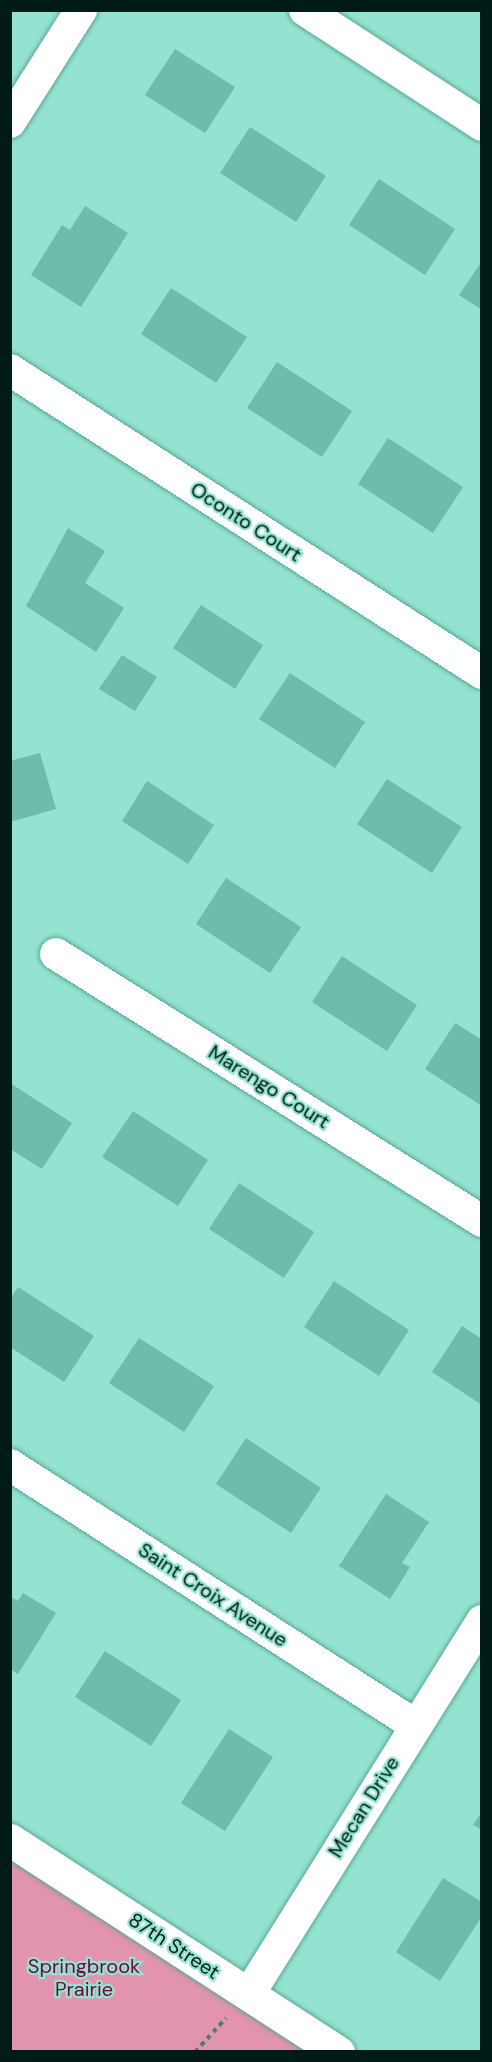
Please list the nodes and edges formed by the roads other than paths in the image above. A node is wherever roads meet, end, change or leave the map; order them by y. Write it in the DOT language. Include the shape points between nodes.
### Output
graph roads {
  1 [pos="81,10"];
  2 [pos="305,10"];
  3 [pos="10,122"];
  4 [pos="482,124"];
  5 [pos="10,370"];
  6 [pos="482,673"];
  7 [pos="56,954"];
  8 [pos="482,1221"];
  9 [pos="10,1465"];
  10 [pos="482,1621"];
  11 [pos="415,1725"];
  12 [pos="10,1840"];
  13 [pos="249,1994"];
  14 [pos="338,2052"];
  1 -- 3 [label="street"];
  2 -- 4 [label="street"];
  5 -- 6 [label="street, Oconto Court"];
  7 -- 8 [label="street, Marengo Court"];
  9 -- 11 [label="street, Saint Croix Avenue"];
  10 -- 11 [label="street, Mecan Drive"];
  11 -- 13 [label="street, Mecan Drive"];
  12 -- 13 [label="street, 87th Street"];
  13 -- 14 [label="street, 87th Street"];
}
